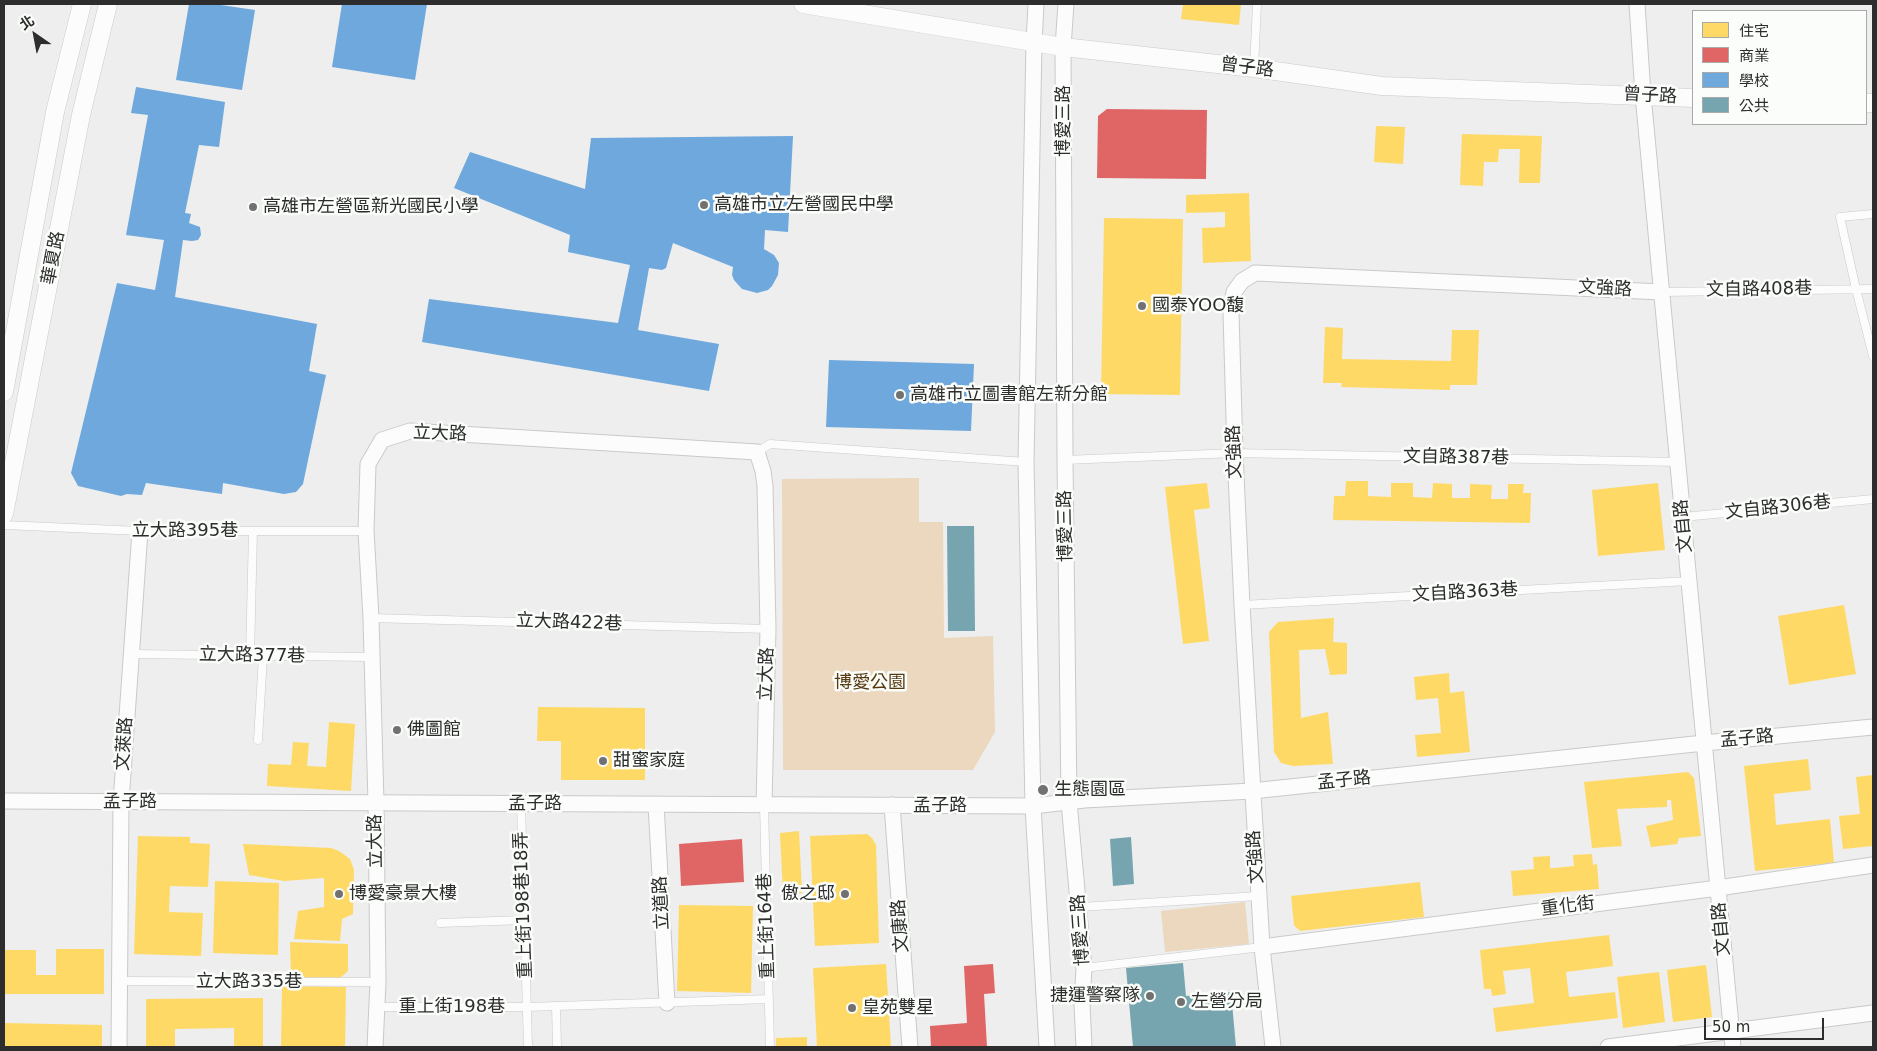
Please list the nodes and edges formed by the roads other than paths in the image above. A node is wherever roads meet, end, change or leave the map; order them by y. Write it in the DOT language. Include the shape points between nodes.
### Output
graph roads {
  1 [pos="82,4"];
  2 [pos="108,4"];
  3 [pos="803,4"];
  4 [pos="1036,4"];
  5 [pos="1066,4"];
  6 [pos="1257,4"];
  7 [pos="1637,4"];
  8 [pos="869,9"];
  9 [pos="1034,43"];
  10 [pos="1064,48"];
  11 [pos="1254,68"];
  12 [pos="1643,95"];
  13 [pos="1692,98"];
  14 [pos="1873,214"];
  15 [pos="30,246"];
  16 [pos="55,251"];
  17 [pos="1873,288"];
  18 [pos="1856,289"];
  19 [pos="1662,292"];
  20 [pos="1873,356"];
  21 [pos="4,392"];
  22 [pos="757,452"];
  23 [pos="1235,453"];
  24 [pos="1065,460"];
  25 [pos="1026,462"];
  26 [pos="1678,462"];
  27 [pos="1873,499"];
  28 [pos="4,514"];
  29 [pos="1683,518"];
  30 [pos="4,525"];
  31 [pos="366,530"];
  32 [pos="140,531"];
  33 [pos="254,531"];
  34 [pos="1689,581"];
  35 [pos="1242,605"];
  36 [pos="370,618"];
  37 [pos="768,629"];
  38 [pos="132,654"];
  39 [pos="250,656"];
  40 [pos="263,656"];
  41 [pos="372,657"];
  42 [pos="1873,727"];
  43 [pos="258,740"];
  44 [pos="1704,743"];
  45 [pos="1252,791"];
  46 [pos="4,801"];
  47 [pos="121,802"];
  48 [pos="1069,802"];
  49 [pos="376,803"];
  50 [pos="521,804"];
  51 [pos="656,804"];
  52 [pos="764,805"];
  53 [pos="892,805"];
  54 [pos="1033,806"];
  55 [pos="1873,865"];
  56 [pos="1718,888"];
  57 [pos="1258,896"];
  58 [pos="1080,907"];
  59 [pos="524,920"];
  60 [pos="440,923"];
  61 [pos="1262,947"];
  62 [pos="1084,968"];
  63 [pos="120,981"];
  64 [pos="378,982"];
  65 [pos="769,999"];
  66 [pos="667,1003"];
  67 [pos="556,1006"];
  68 [pos="376,1007"];
  69 [pos="527,1007"];
  70 [pos="1873,1013"];
  71 [pos="1732,1032"];
  72 [pos="120,1047"];
  73 [pos="375,1047"];
  74 [pos="528,1047"];
  75 [pos="557,1047"];
  76 [pos="770,1047"];
  77 [pos="910,1047"];
  78 [pos="1047,1047"];
  79 [pos="1084,1047"];
  80 [pos="1273,1047"];
  81 [pos="1608,1047"];
  82 [pos="1733,1047"];
  1 -- 15 [label="street, 華夏路" via="55,112"];
  2 -- 16 [label="street, 華夏路" via="81,114"];
  3 -- 8 [label="street, 曾子路"];
  4 -- 9 [label="street, 博愛三路"];
  5 -- 10 [label="street, 博愛三路"];
  6 -- 11 [label="lane"];
  7 -- 12 [label="street, 文自路"];
  8 -- 9 [label="street, 曾子路"];
  9 -- 10 [label="street, 曾子路"];
  9 -- 25 [label="street, 博愛三路"];
  10 -- 11 [label="street, 曾子路"];
  10 -- 24 [label="street, 博愛三路"];
  11 -- 12 [label="street, 曾子路" via="1382,86"];
  12 -- 13 [label="street, 曾子路"];
  12 -- 19 [label="street, 文自路"];
  14 -- 18 [label="lane" via="1840,217"];
  15 -- 16 [label="street"];
  15 -- 21 [label="street, 華夏路"];
  16 -- 28 [label="street, 華夏路"];
  17 -- 18 [label="lane, 文自路408巷"];
  18 -- 19 [label="lane, 文自路408巷"];
  18 -- 20 [label="lane"];
  19 -- 23 [label="street, 文強路" via="1255,273 1242,281 1234,292 1231,313"];
  19 -- 26 [label="street, 文自路"];
  22 -- 25 [label="lane" via="770,444"];
  22 -- 31 [label="street, 立大路" via="410,431 382,440 368,464"];
  22 -- 37 [label="street, 立大路" via="765,486"];
  23 -- 24 [label="lane, 文自路387巷"];
  23 -- 26 [label="lane, 文自路387巷"];
  23 -- 35 [label="street, 文強路"];
  24 -- 48 [label="street, 博愛三路"];
  25 -- 54 [label="street, 博愛三路"];
  26 -- 29 [label="street, 文自路"];
  27 -- 29 [label="lane, 文自路306巷"];
  29 -- 34 [label="street, 文自路"];
  30 -- 32 [label="lane, 立大路395巷"];
  31 -- 33 [label="lane, 立大路395巷"];
  31 -- 36 [label="street, 立大路"];
  32 -- 33 [label="lane, 立大路395巷"];
  32 -- 38 [label="street, 文萊路"];
  33 -- 39 [label="lane"];
  34 -- 35 [label="lane, 文自路363巷"];
  34 -- 44 [label="street, 文自路"];
  35 -- 45 [label="street, 文強路"];
  36 -- 37 [label="lane, 立大路422巷"];
  36 -- 41 [label="street, 立大路"];
  37 -- 52 [label="street, 立大路"];
  38 -- 39 [label="lane, 立大路377巷"];
  38 -- 47 [label="street, 文萊路"];
  39 -- 40 [label="lane, 立大路377巷"];
  40 -- 41 [label="lane, 立大路377巷"];
  40 -- 43 [label="lane"];
  41 -- 49 [label="street, 立大路"];
  42 -- 44 [label="street, 孟子路"];
  44 -- 45 [label="street, 孟子路"];
  44 -- 56 [label="street, 文自路"];
  45 -- 48 [label="street, 孟子路"];
  45 -- 57 [label="street, 文強路"];
  46 -- 47 [label="street, 孟子路"];
  47 -- 49 [label="street, 孟子路"];
  47 -- 63 [label="street, 文萊路"];
  48 -- 54 [label="street, 孟子路"];
  48 -- 58 [label="street, 博愛三路"];
  49 -- 50 [label="street, 孟子路"];
  49 -- 64 [label="street, 立大路"];
  50 -- 51 [label="street, 孟子路"];
  50 -- 59 [label="lane, 重上街198巷18弄"];
  51 -- 52 [label="street, 孟子路"];
  51 -- 66 [label="street, 立道路"];
  52 -- 53 [label="street, 孟子路"];
  52 -- 65 [label="lane, 重上街164巷"];
  53 -- 54 [label="street, 孟子路"];
  53 -- 77 [label="street, 文康路"];
  54 -- 78 [label="street, 博愛三路"];
  55 -- 56 [label="street, 重化街"];
  56 -- 61 [label="street, 重化街"];
  56 -- 71 [label="street, 文自路"];
  57 -- 58 [label="lane"];
  57 -- 61 [label="street, 文強路"];
  58 -- 62 [label="street, 博愛三路"];
  59 -- 60 [label="lane"];
  59 -- 69 [label="lane, 重上街198巷18弄"];
  61 -- 62 [label="lane"];
  61 -- 80 [label="street, 文強路"];
  62 -- 79 [label="street, 博愛三路"];
  63 -- 64 [label="lane, 立大路335巷"];
  63 -- 72 [label="street, 文萊路"];
  64 -- 68 [label="street, 立大路"];
  65 -- 66 [label="lane"];
  65 -- 76 [label="lane, 重上街164巷"];
  66 -- 67 [label="lane"];
  67 -- 69 [label="lane"];
  67 -- 75 [label="lane"];
  68 -- 69 [label="lane, 重上街198巷"];
  68 -- 73 [label="street, 立大路"];
  69 -- 74 [label="lane, 重上街198巷18弄"];
  70 -- 71 [label="street"];
  71 -- 81 [label="street"];
  71 -- 82 [label="street, 文自路"];
}
